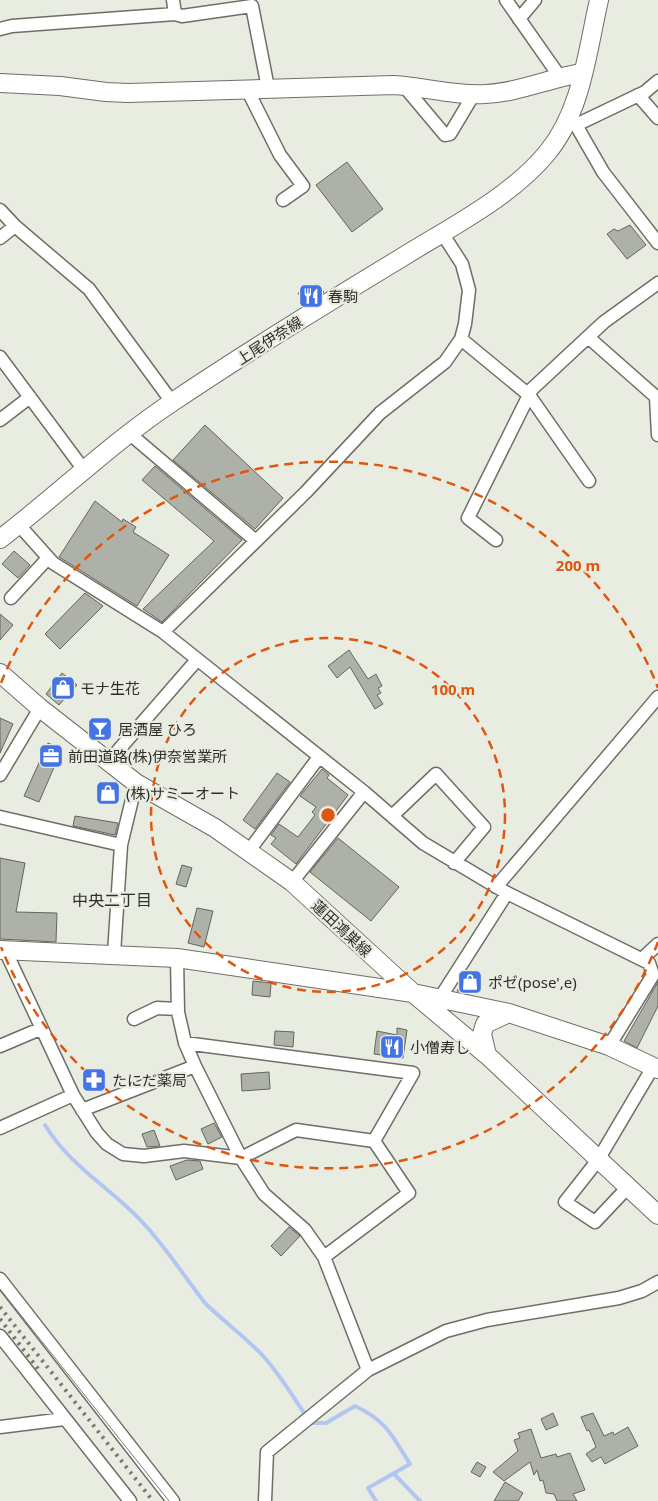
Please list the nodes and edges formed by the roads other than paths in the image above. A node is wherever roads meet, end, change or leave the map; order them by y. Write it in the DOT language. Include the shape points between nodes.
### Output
graph roads {
  1 [pos="173,0"];
  2 [pos="506,0"];
  3 [pos="536,0"];
  4 [pos="599,0"];
  5 [pos="176,14"];
  6 [pos="519,19"];
  7 [pos="0,29"];
  8 [pos="582,73"];
  9 [pos="560,77"];
  10 [pos="658,81"];
  11 [pos="0,83"];
  12 [pos="403,85"];
  13 [pos="268,88"];
  14 [pos="247,89"];
  15 [pos="474,94"];
  16 [pos="638,95"];
  17 [pos="658,118"];
  18 [pos="572,123"];
  19 [pos="283,200"];
  20 [pos="0,210"];
  21 [pos="15,226"];
  22 [pos="442,233"];
  23 [pos="656,234"];
  24 [pos="0,238"];
  25 [pos="658,283"];
  26 [pos="588,337"];
  27 [pos="460,339"];
  28 [pos="0,357"];
  29 [pos="529,395"];
  30 [pos="30,397"];
  31 [pos="172,402"];
  32 [pos="0,420"];
  33 [pos="130,434"];
  34 [pos="658,435"];
  35 [pos="84,470"];
  36 [pos="589,481"];
  37 [pos="19,525"];
  38 [pos="0,539"];
  39 [pos="496,540"];
  40 [pos="256,541"];
  41 [pos="48,558"];
  42 [pos="11,598"];
  43 [pos="163,632"];
  44 [pos="196,661"];
  45 [pos="0,673"];
  46 [pos="658,696"];
  47 [pos="40,708"];
  48 [pos="319,757"];
  49 [pos="108,761"];
  50 [pos="0,775"];
  51 [pos="136,783"];
  52 [pos="364,792"];
  53 [pos="392,816"];
  54 [pos="0,817"];
  55 [pos="121,845"];
  56 [pos="248,852"];
  57 [pos="454,862"];
  58 [pos="292,882"];
  59 [pos="502,890"];
  60 [pos="658,944"];
  61 [pos="3,950"];
  62 [pos="114,954"];
  63 [pos="177,958"];
  64 [pos="642,959"];
  65 [pos="413,993"];
  66 [pos="440,998"];
  67 [pos="178,1009"];
  68 [pos="509,1014"];
  69 [pos="134,1019"];
  70 [pos="40,1029"];
  71 [pos="185,1043"];
  72 [pos="0,1046"];
  73 [pos="609,1046"];
  74 [pos="487,1055"];
  75 [pos="195,1066"];
  76 [pos="656,1068"];
  77 [pos="72,1095"];
  78 [pos="82,1110"];
  79 [pos="0,1128"];
  80 [pos="374,1141"];
  81 [pos="241,1158"];
  82 [pos="598,1160"];
  83 [pos="628,1187"];
  84 [pos="658,1215"];
  85 [pos="324,1257"];
  86 [pos="0,1279"];
  87 [pos="658,1282"];
  88 [pos="0,1336"];
  89 [pos="368,1370"];
  90 [pos="64,1419"];
  91 [pos="0,1427"];
  92 [pos="130,1501"];
  93 [pos="173,1501"];
  94 [pos="266,1501"];
  1 -- 5 [label="street"];
  2 -- 6 [label="street"];
  3 -- 6 [label="street"];
  4 -- 8 [label="street, 上尾伊奈線"];
  5 -- 7 [label="street"];
  5 -- 13 [label="street" via="182,16 252,6"];
  6 -- 9 [label="street"];
  8 -- 9 [label="street"];
  8 -- 18 [label="street, 上尾伊奈線"];
  9 -- 15 [label="street" via="487,94"];
  10 -- 16 [label="street"];
  11 -- 14 [label="street" via="106,92"];
  12 -- 13 [label="street"];
  12 -- 15 [label="street"];
  12 -- 15 [label="street" via="445,135 450,134"];
  13 -- 14 [label="street"];
  14 -- 19 [label="street" via="280,155 303,186"];
  16 -- 17 [label="street"];
  16 -- 18 [label="street"];
  18 -- 22 [label="street, 上尾伊奈線" via="524,176"];
  18 -- 23 [label="street" via="603,172"];
  20 -- 21 [label="street"];
  21 -- 24 [label="street"];
  21 -- 31 [label="street" via="89,289"];
  22 -- 27 [label="street" via="462,264 468,290 465,324"];
  22 -- 31 [label="street, 上尾伊奈線"];
  25 -- 26 [label="street"];
  26 -- 29 [label="street"];
  26 -- 34 [label="street" via="656,396"];
  27 -- 29 [label="street"];
  27 -- 40 [label="street" via="446,362 380,413"];
  28 -- 30 [label="street"];
  29 -- 36 [label="street"];
  29 -- 39 [label="street" via="468,518"];
  30 -- 32 [label="street"];
  30 -- 35 [label="street"];
  31 -- 33 [label="street, 上尾伊奈線"];
  33 -- 35 [label="street, 上尾伊奈線"];
  33 -- 40 [label="street"];
  35 -- 37 [label="street, 上尾伊奈線"];
  37 -- 38 [label="street, 上尾伊奈線"];
  37 -- 41 [label="street"];
  40 -- 43 [label="street"];
  41 -- 42 [label="street"];
  41 -- 43 [label="street"];
  43 -- 44 [label="street"];
  44 -- 48 [label="street"];
  44 -- 49 [label="street"];
  45 -- 47 [label="street, 蓮田鴻巣線"];
  46 -- 59 [label="street"];
  47 -- 49 [label="street, 蓮田鴻巣線"];
  47 -- 50 [label="street"];
  48 -- 52 [label="street"];
  48 -- 56 [label="street"];
  49 -- 51 [label="street, 蓮田鴻巣線"];
  51 -- 55 [label="street"];
  51 -- 56 [label="street, 蓮田鴻巣線" via="214,828"];
  52 -- 53 [label="street"];
  52 -- 58 [label="street"];
  53 -- 57 [label="street" via="423,843"];
  53 -- 57 [label="street" via="436,774 484,827"];
  54 -- 55 [label="street"];
  55 -- 62 [label="street"];
  56 -- 58 [label="street, 蓮田鴻巣線"];
  57 -- 59 [label="street"];
  58 -- 65 [label="street, 蓮田鴻巣線"];
  59 -- 64 [label="street"];
  59 -- 66 [label="street"];
  60 -- 64 [label="street"];
  61 -- 62 [label="street"];
  61 -- 70 [label="street"];
  62 -- 63 [label="street"];
  63 -- 65 [label="street"];
  63 -- 67 [label="street"];
  64 -- 73 [label="street" via="649,962 653,974"];
  65 -- 66 [label="street"];
  65 -- 74 [label="street, 蓮田鴻巣線"];
  66 -- 68 [label="street"];
  67 -- 69 [label="street" via="157,1008"];
  67 -- 71 [label="street"];
  68 -- 73 [label="street"];
  68 -- 74 [label="street" via="484,1024 482,1034"];
  70 -- 72 [label="street"];
  70 -- 77 [label="street"];
  71 -- 75 [label="street"];
  71 -- 80 [label="street" via="413,1073"];
  73 -- 76 [label="street"];
  74 -- 82 [label="street, 蓮田鴻巣線"];
  75 -- 78 [label="street"];
  75 -- 81 [label="street"];
  76 -- 82 [label="street"];
  77 -- 78 [label="street"];
  77 -- 79 [label="street"];
  78 -- 81 [label="street" via="107,1144 123,1154 144,1156 184,1151"];
  80 -- 81 [label="street" via="296,1130"];
  80 -- 85 [label="street" via="409,1193"];
  81 -- 85 [label="street" via="264,1194 305,1230"];
  82 -- 83 [label="street, 蓮田鴻巣線"];
  82 -- 83 [label="street" via="565,1202 595,1222"];
  83 -- 84 [label="street, 蓮田鴻巣線"];
  85 -- 89 [label="street"];
  86 -- 93 [label="street"];
  87 -- 89 [label="street" via="619,1298 486,1320 446,1331"];
  88 -- 90 [label="street"];
  89 -- 94 [label="street" via="267,1452"];
  90 -- 91 [label="street"];
  90 -- 92 [label="street"];
}
